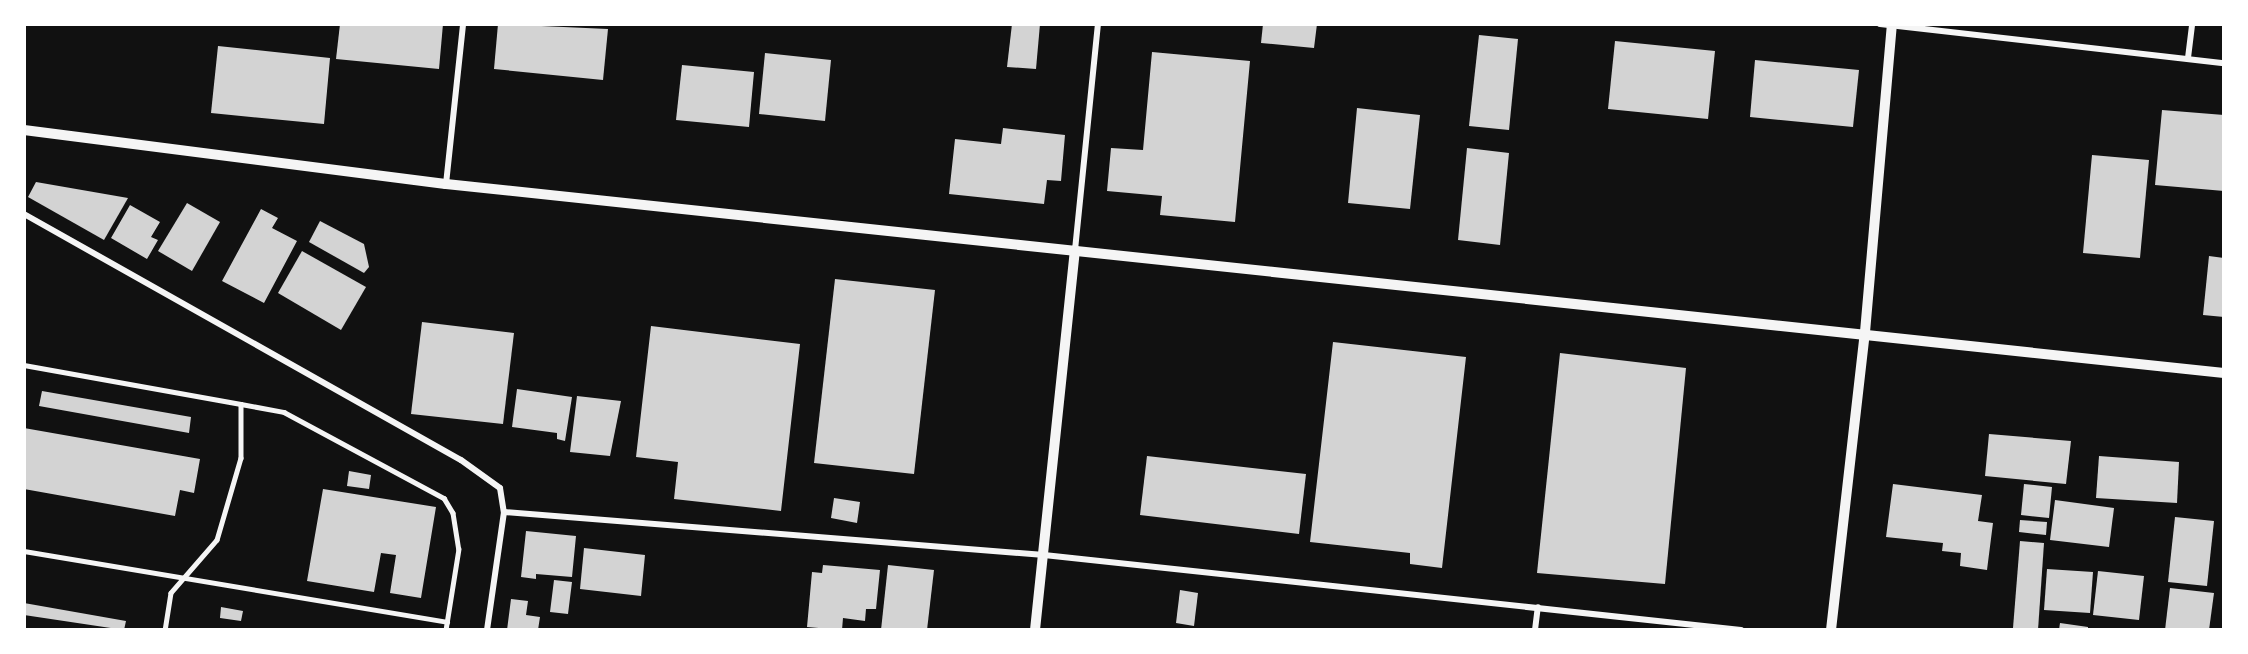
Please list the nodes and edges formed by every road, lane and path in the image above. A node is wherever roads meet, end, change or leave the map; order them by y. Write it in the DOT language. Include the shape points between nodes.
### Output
graph roads {
  1 [pos="463,24"];
  2 [pos="1098,24"];
  3 [pos="1888,24"];
  4 [pos="2192,24"];
  5 [pos="2188,58"];
  6 [pos="2224,63"];
  7 [pos="24,130"];
  8 [pos="446,184"];
  9 [pos="24,214"];
  10 [pos="1075,250"];
  11 [pos="1865,332"];
  12 [pos="24,365"];
  13 [pos="2224,373"];
  14 [pos="241,404"];
  15 [pos="504,512"];
  16 [pos="24,550"];
  17 [pos="1044,555"];
  18 [pos="183,580"];
  19 [pos="1538,608"];
  20 [pos="447,622"];
  21 [pos="165,630"];
  22 [pos="446,630"];
  23 [pos="487,630"];
  24 [pos="1035,630"];
  25 [pos="1535,630"];
  26 [pos="1741,630"];
  27 [pos="1831,630"];
  1 -- 8 [label="street"];
  2 -- 10 [label="street"];
  3 -- 5 [label="street"];
  3 -- 11 [label="street"];
  4 -- 5 [label="street"];
  5 -- 6 [label="street"];
  7 -- 8 [label="street"];
  8 -- 10 [label="street"];
  9 -- 15 [label="street" via="461,460 500,488"];
  10 -- 11 [label="street"];
  10 -- 17 [label="street"];
  11 -- 13 [label="street"];
  11 -- 27 [label="street"];
  12 -- 14 [label="lane"];
  14 -- 18 [label="lane" via="241,458 217,540"];
  14 -- 20 [label="lane" via="284,412 444,498 453,513 459,549"];
  15 -- 17 [label="street"];
  15 -- 23 [label="street"];
  16 -- 18 [label="lane"];
  17 -- 19 [label="street"];
  17 -- 24 [label="street"];
  18 -- 20 [label="lane"];
  18 -- 21 [label="lane" via="171,593"];
  19 -- 25 [label="street"];
  19 -- 26 [label="street"];
  20 -- 22 [label="lane"];
}
